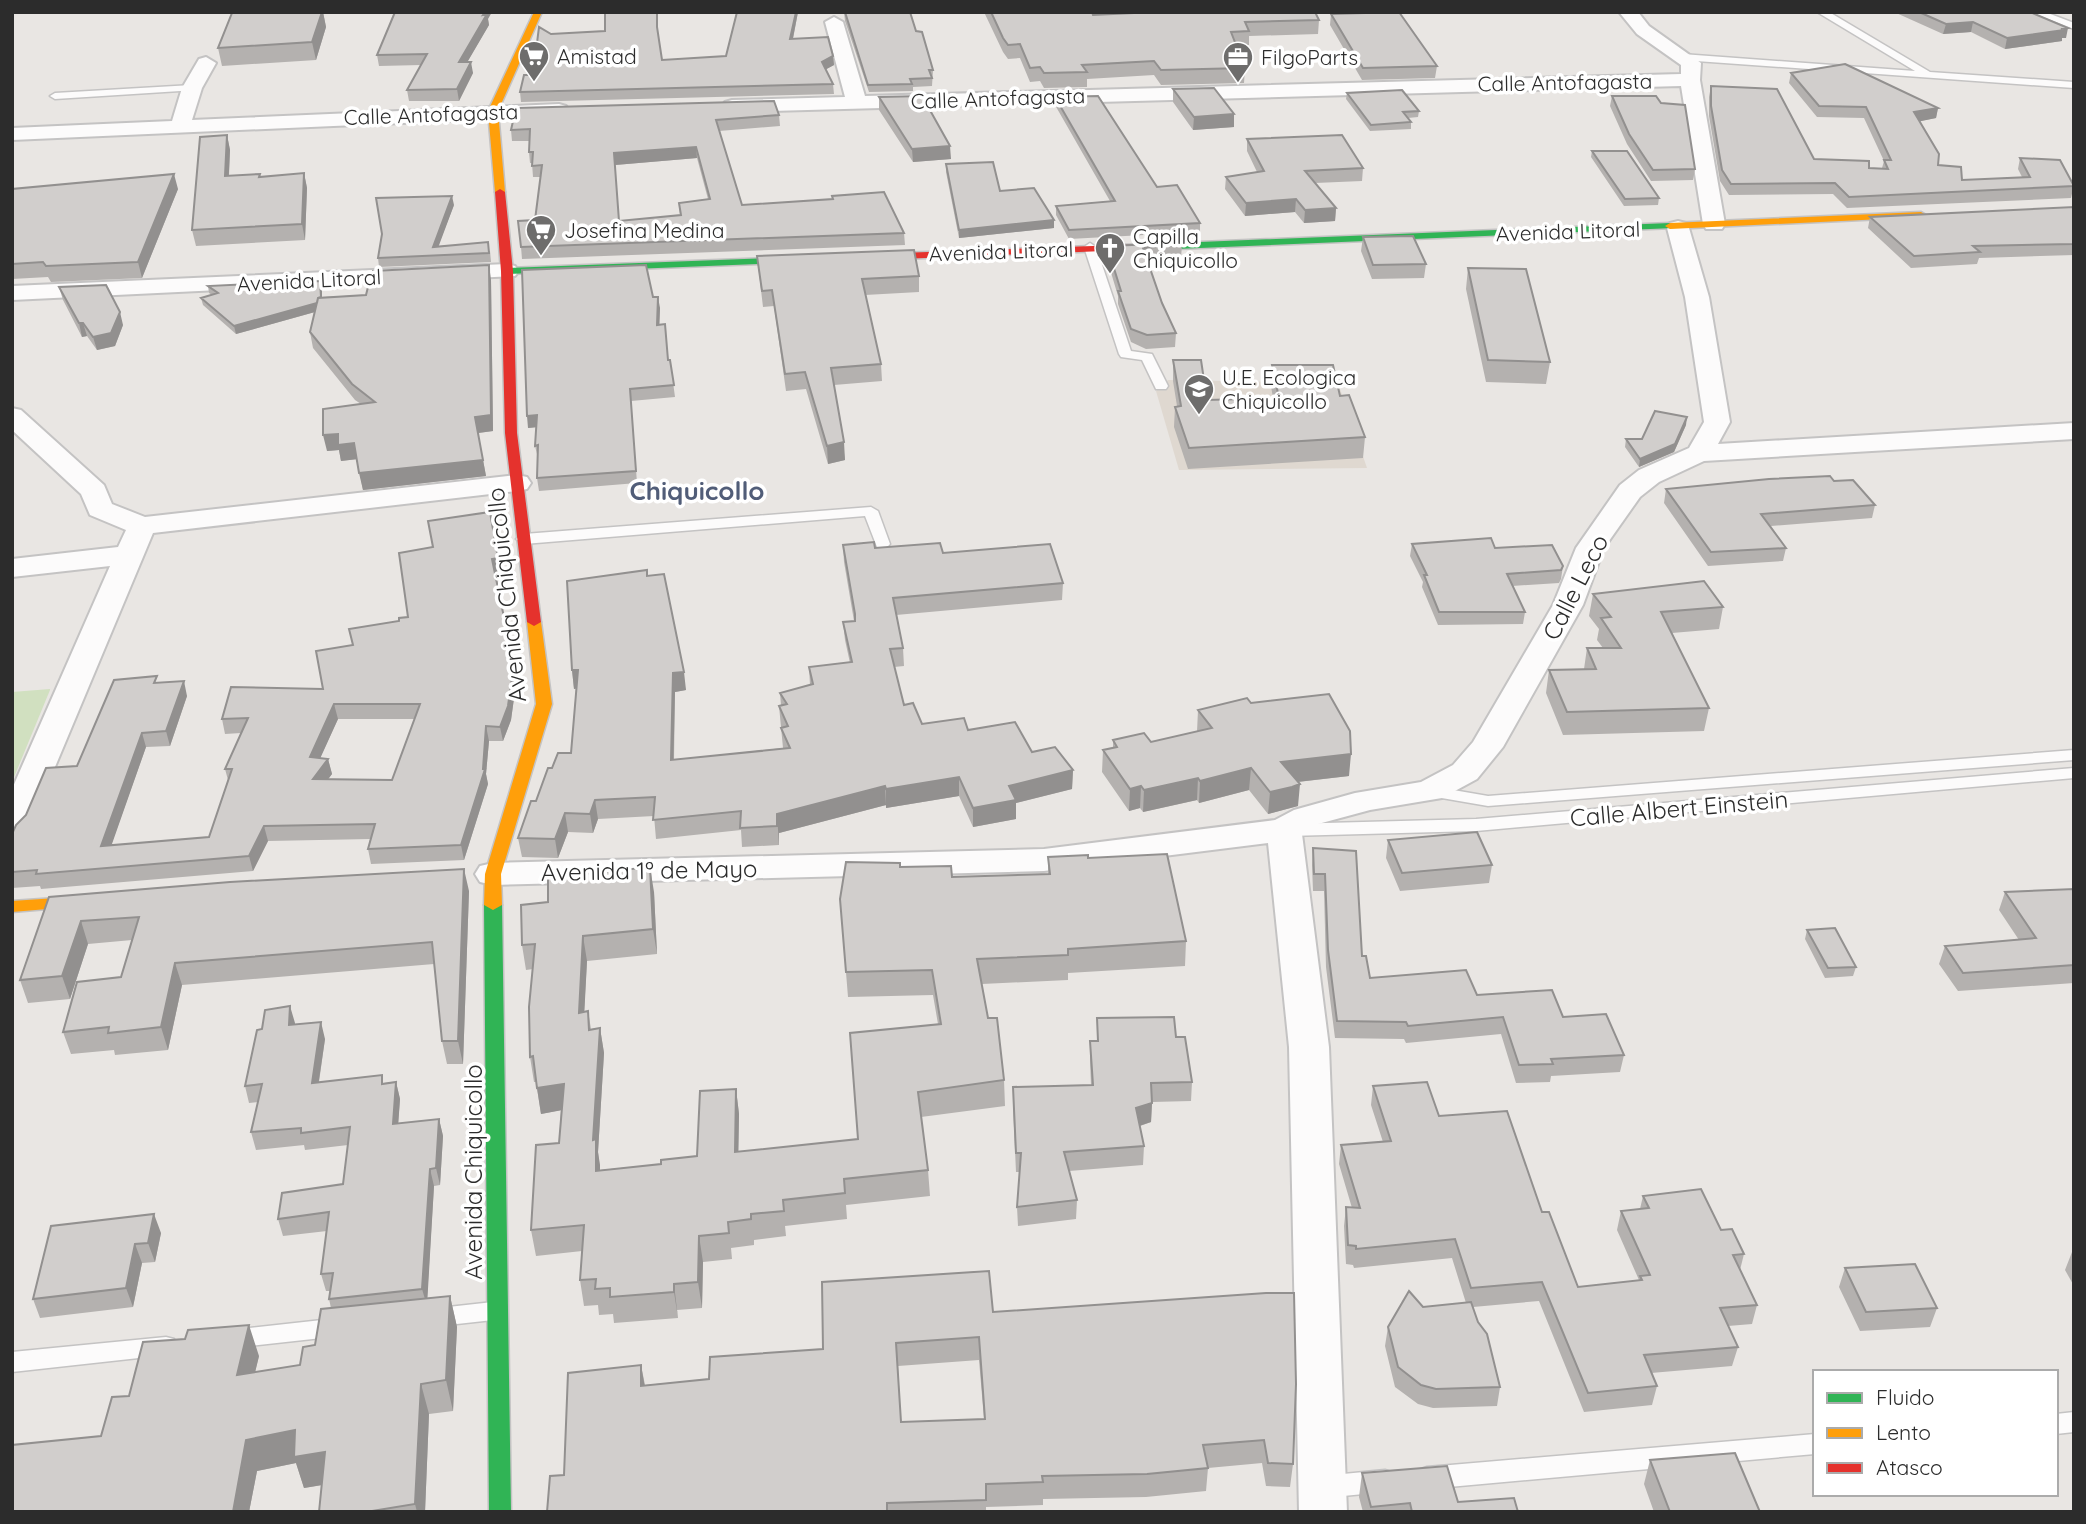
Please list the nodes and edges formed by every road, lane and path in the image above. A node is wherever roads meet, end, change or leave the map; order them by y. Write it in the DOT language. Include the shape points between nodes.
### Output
graph roads {
  1 [pos="538,12"];
  2 [pos="1628,12"];
  3 [pos="1822,12"];
  4 [pos="2036,12"];
  5 [pos="834,22"];
  6 [pos="2074,26"];
  7 [pos="1682,57"];
  8 [pos="205,63"];
  9 [pos="1930,75"];
  10 [pos="1690,80"];
  11 [pos="2074,85"];
  12 [pos="192,88"];
  13 [pos="55,96"];
  14 [pos="857,103"];
  15 [pos="717,106"];
  16 [pos="577,109"];
  17 [pos="494,111"];
  18 [pos="180,126"];
  19 [pos="12,134"];
  20 [pos="1937,214"];
  21 [pos="1714,225"];
  22 [pos="1678,228"];
  23 [pos="1090,247"];
  24 [pos="507,271"];
  25 [pos="12,293"];
  26 [pos="1161,386"];
  27 [pos="12,416"];
  28 [pos="2074,431"];
  29 [pos="1699,453"];
  30 [pos="517,482"];
  31 [pos="142,526"];
  32 [pos="524,539"];
  33 [pos="882,544"];
  34 [pos="128,555"];
  35 [pos="12,568"];
  36 [pos="2074,755"];
  37 [pos="2074,773"];
  38 [pos="1430,791"];
  39 [pos="12,829"];
  40 [pos="1284,830"];
  41 [pos="487,874"];
  42 [pos="121,898"];
  43 [pos="12,907"];
  44 [pos="496,1311"];
  45 [pos="414,1320"];
  46 [pos="358,1325"];
  47 [pos="12,1362"];
  48 [pos="1813,1444"];
  49 [pos="1323,1499"];
  50 [pos="500,1512"];
  1 -- 17 [label="main road, Avenida Chiquicollo"];
  2 -- 7 [label="street" via="1643,30"];
  3 -- 9 [label="lane"];
  4 -- 6 [label="lane"];
  5 -- 14 [label="street"];
  7 -- 9 [label="lane"];
  7 -- 10 [label="street" via="1691,63"];
  8 -- 12 [label="street"];
  9 -- 11 [label="lane"];
  10 -- 14 [label="street, Calle Antofagasta"];
  10 -- 21 [label="street"];
  12 -- 13 [label="lane"];
  12 -- 18 [label="street"];
  14 -- 15 [label="street, Calle Antofagasta"];
  16 -- 17 [label="street, Calle Antofagasta"];
  17 -- 18 [label="street, Calle Antofagasta"];
  17 -- 24 [label="main road, Avenida Chiquicollo"];
  18 -- 19 [label="street, Calle Antofagasta"];
  20 -- 21 [label="main road, Avenida Litoral"];
  21 -- 22 [label="main road, Avenida Litoral"];
  22 -- 23 [label="main road, Avenida Litoral"];
  22 -- 29 [label="street" via="1697,297 1717,422"];
  23 -- 24 [label="main road, Avenida Litoral"];
  23 -- 26 [label="lane" via="1126,354 1147,357"];
  24 -- 25 [label="street, Avenida Litoral"];
  24 -- 30 [label="main road, Avenida Chiquicollo" via="510,433"];
  27 -- 31 [label="street" via="94,491 100,509"];
  28 -- 29 [label="street"];
  29 -- 38 [label="street, Calle Leco" via="1648,476 1630,491 1590,548 1568,605 1487,747 1465,772"];
  30 -- 31 [label="street"];
  30 -- 32 [label="main road, Avenida Chiquicollo"];
  31 -- 34 [label="street"];
  32 -- 33 [label="lane" via="871,510"];
  32 -- 41 [label="main road, Avenida Chiquicollo" via="544,704"];
  34 -- 35 [label="street"];
  34 -- 39 [label="street"];
  36 -- 38 [label="lane, Calle Albert Einstein" via="1488,801"];
  37 -- 40 [label="lane, Calle Albert Einstein" via="1476,825"];
  38 -- 40 [label="street, Avenida 1º de Mayo" via="1367,800 1306,817"];
  40 -- 41 [label="street, Avenida 1º de Mayo" via="1044,859"];
  40 -- 49 [label="street" via="1309,1047"];
  41 -- 44 [label="main road, Avenida Chiquicollo"];
  42 -- 43 [label="main road"];
  44 -- 45 [label="lane"];
  44 -- 50 [label="main road, Avenida Chiquicollo"];
  46 -- 47 [label="lane"];
  48 -- 49 [label="lane"];
}
